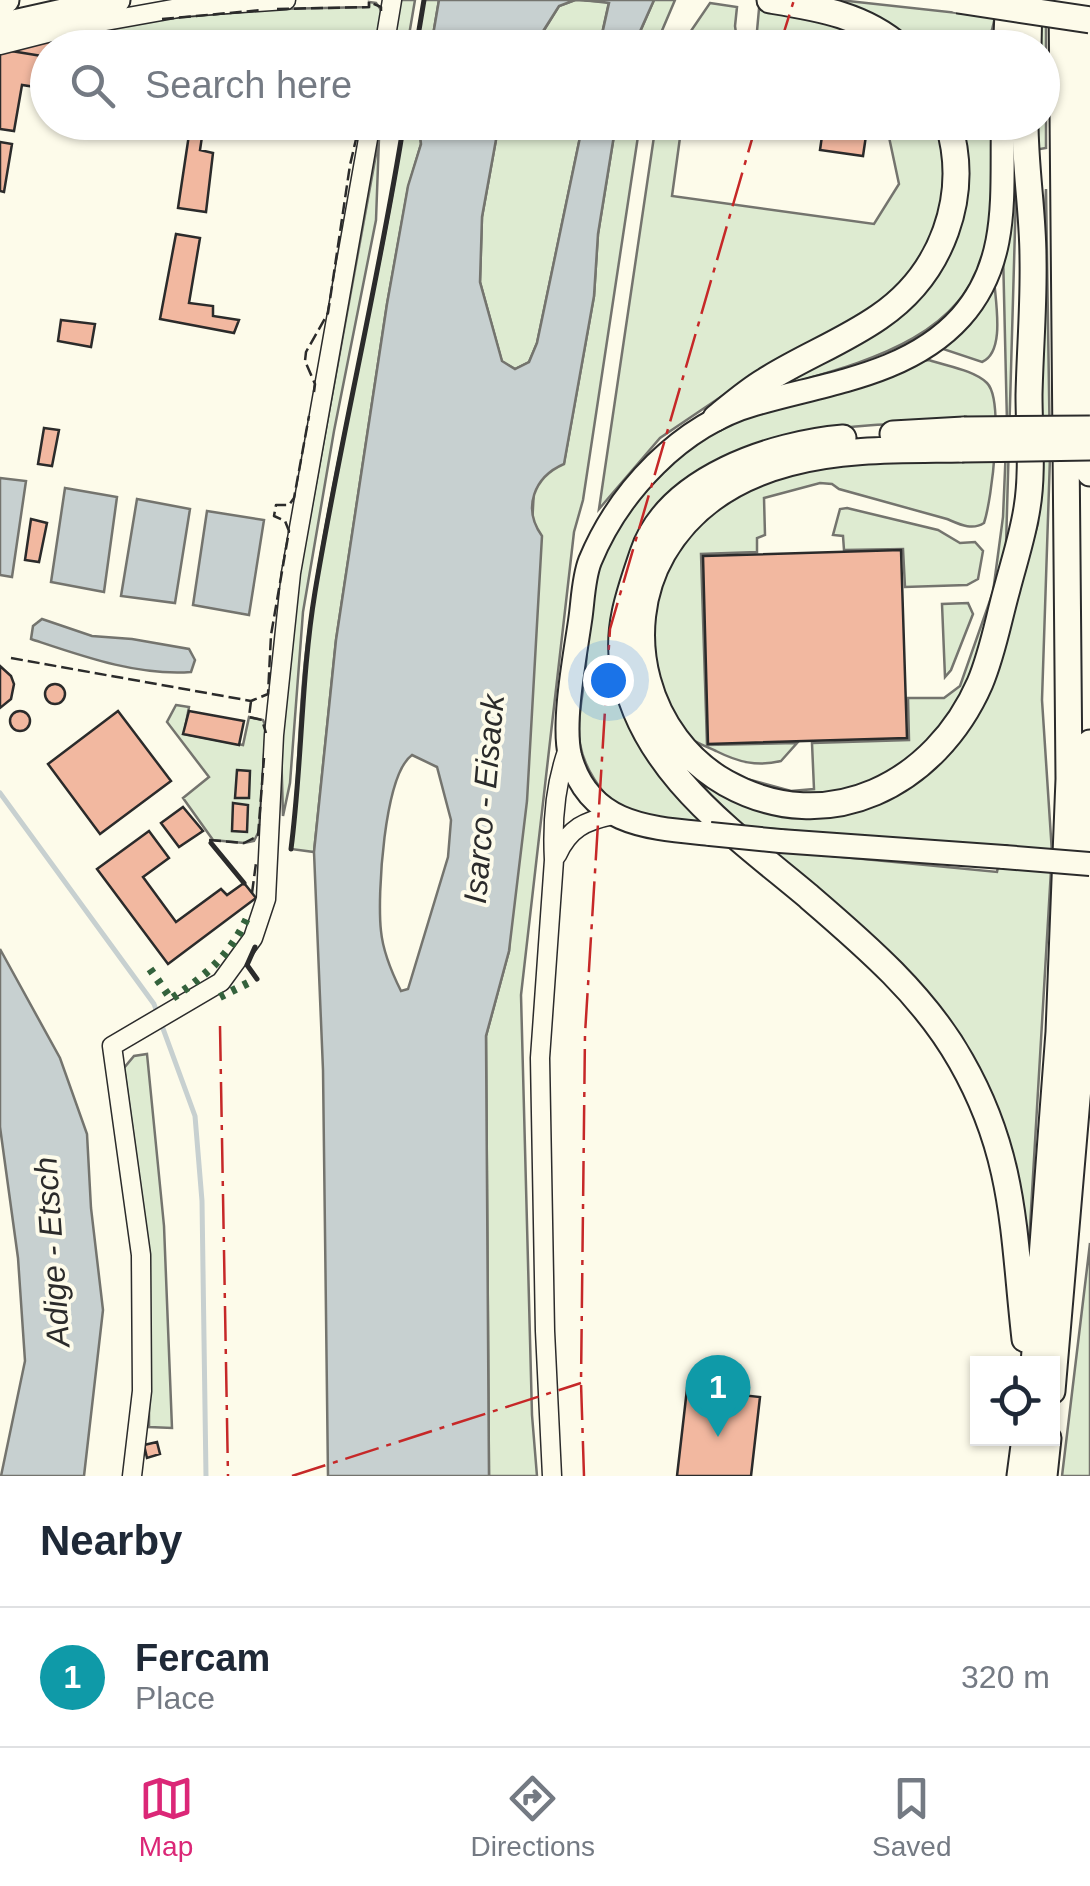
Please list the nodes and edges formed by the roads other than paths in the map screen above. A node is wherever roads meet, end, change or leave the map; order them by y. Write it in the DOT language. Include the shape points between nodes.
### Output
graph roads {
  1 [pos="117,0"];
  2 [pos="286,0"];
  3 [pos="392,0"];
  4 [pos="770,0"];
  5 [pos="958,0"];
  6 [pos="1007,0"];
  7 [pos="1030,0"];
  8 [pos="1062,0"];
  9 [pos="1084,0"];
  10 [pos="1090,20"];
  11 [pos="0,26"];
  12 [pos="59,30"];
  13 [pos="387,30"];
  14 [pos="878,30"];
  15 [pos="1006,30"];
  16 [pos="1029,30"];
  17 [pos="30,37"];
  18 [pos="0,45"];
  19 [pos="368,140"];
  20 [pos="952,140"];
  21 [pos="1002,140"];
  22 [pos="1026,140"];
  23 [pos="716,418"];
  24 [pos="1090,429"];
  25 [pos="963,440"];
  26 [pos="1090,447"];
  27 [pos="1090,473"];
  28 [pos="1090,744"];
  29 [pos="568,748"];
  30 [pos="613,814"];
  31 [pos="554,860"];
  32 [pos="1090,864"];
  33 [pos="1086,1020"];
  34 [pos="1030,1356"];
  35 [pos="1032,1356"];
  36 [pos="1055,1356"];
  37 [pos="1024,1446"];
  38 [pos="1047,1446"];
  39 [pos="132,1476"];
  40 [pos="552,1476"];
  41 [pos="1020,1476"];
  42 [pos="1044,1476"];
  1 -- 11 [label="highway"];
  2 -- 12 [label="street" via="184,7"];
  3 -- 13 [label="street"];
  4 -- 14 [label="highway" via="821,8"];
  5 -- 10 [label="highway, bridge"];
  6 -- 15 [label="main road"];
  7 -- 16 [label="highway"];
  8 -- 35 [label="highway" via="1068,779 1059,1032"];
  9 -- 27 [label="highway"];
  17 -- 18 [label="street"];
  19 -- 39 [label="street" via="291,573 266,900 252,938 221,982 112,1046 141,1255 142,1391"];
  20 -- 23 [label="highway" via="956,196 934,259 917,281 879,317 763,382"];
  21 -- 23 [label="main road" via="997,255 962,316 932,344 896,362"];
  22 -- 25 [label="highway" via="1034,257 1028,507 978,687 923,764 862,798 809,806 724,782 697,761 663,717 642,661 648,583 673,536 720,492 791,462"];
  23 -- 29 [label="main road" via="635,486 589,564"];
  24 -- 25 [label="highway, bridge"];
  25 -- 26 [label="highway, bridge"];
  25 -- 34 [label="highway" via="809,441 730,466 701,485 670,511 646,545 622,622 623,664 663,758 706,811 896,976 962,1062 1005,1166"];
  28 -- 33 [label="highway"];
  29 -- 30 [label="main road" via="575,773"];
  29 -- 31 [label="street" via="559,774"];
  30 -- 31 [label="street" via="577,826"];
  30 -- 32 [label="main road, bridge" via="653,828 710,834"];
  31 -- 40 [label="street" via="540,1058"];
  33 -- 36 [label="highway"];
  37 -- 41 [label="highway"];
  38 -- 42 [label="highway"];
}
